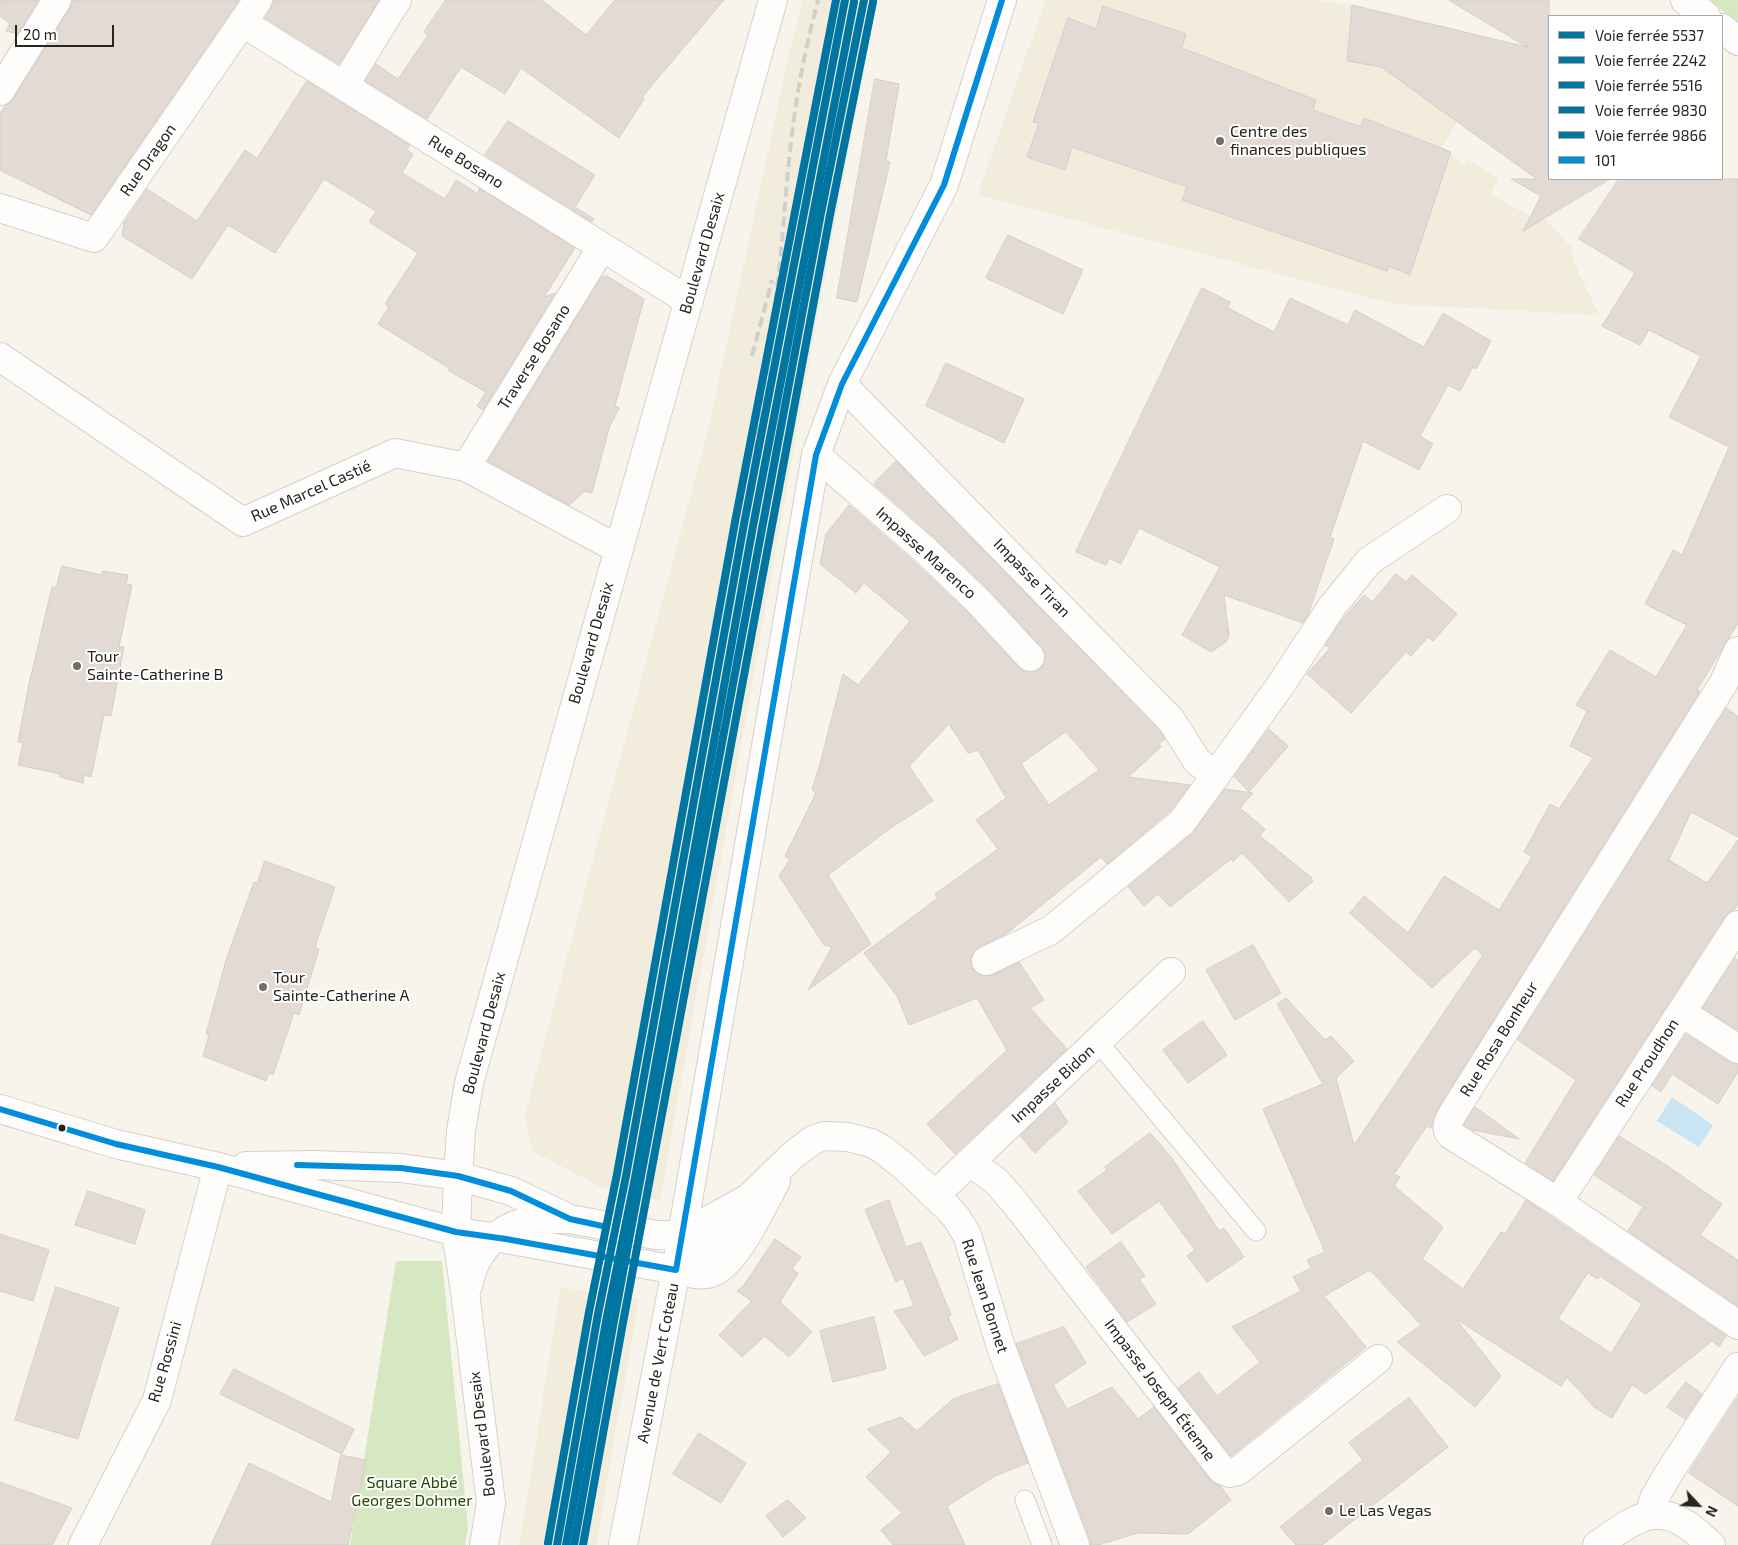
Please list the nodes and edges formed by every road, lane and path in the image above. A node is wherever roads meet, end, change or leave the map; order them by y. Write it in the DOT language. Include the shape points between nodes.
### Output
graph roads {
  1 [pos="57,0"];
  2 [pos="258,0"];
  3 [pos="397,0"];
  4 [pos="773,0"];
  5 [pos="1002,0"];
  6 [pos="1684,0"];
  7 [pos="1705,15"];
  8 [pos="243,23"];
  9 [pos="1723,29"];
  10 [pos="1738,41"];
  11 [pos="9,59"];
  12 [pos="344,86"];
  13 [pos="0,91"];
  14 [pos="0,208"];
  15 [pos="602,247"];
  16 [pos="689,301"];
  17 [pos="0,357"];
  18 [pos="842,384"];
  19 [pos="816,455"];
  20 [pos="466,467"];
  21 [pos="1447,509"];
  22 [pos="618,549"];
  23 [pos="1738,651"];
  24 [pos="1030,657"];
  25 [pos="1730,689"];
  26 [pos="1216,776"];
  27 [pos="1738,925"];
  28 [pos="986,961"];
  29 [pos="1171,972"];
  30 [pos="1681,1012"];
  31 [pos="1098,1042"];
  32 [pos="1738,1049"];
  33 [pos="0,1110"];
  34 [pos="970,1162"];
  35 [pos="784,1165"];
  36 [pos="218,1167"];
  37 [pos="458,1176"];
  38 [pos="935,1195"];
  39 [pos="749,1198"];
  40 [pos="1558,1202"];
  41 [pos="570,1220"];
  42 [pos="1256,1231"];
  43 [pos="456,1232"];
  44 [pos="669,1235"];
  45 [pos="494,1238"];
  46 [pos="676,1270"];
  47 [pos="465,1292"];
  48 [pos="1738,1325"];
  49 [pos="1378,1359"];
  50 [pos="1738,1367"];
  51 [pos="1025,1500"];
  52 [pos="1649,1515"];
  53 [pos="83,1545"];
  54 [pos="484,1545"];
  55 [pos="624,1545"];
  56 [pos="1042,1545"];
  57 [pos="1075,1545"];
  58 [pos="1597,1545"];
  59 [pos="1711,1545"];
  1 -- 11 [label="street"];
  2 -- 8 [label="street, Rue Dragon"];
  3 -- 12 [label="street"];
  4 -- 16 [label="street, Boulevard Desaix"];
  5 -- 18 [label="street, Avenue de Vert Coteau" via="944,185"];
  6 -- 7 [label="street"];
  8 -- 12 [label="street, Rue Bosano"];
  8 -- 14 [label="street, Rue Dragon" via="94,238"];
  9 -- 10 [label="street"];
  11 -- 13 [label="street"];
  12 -- 15 [label="street, Rue Bosano"];
  15 -- 16 [label="street, Rue Bosano"];
  15 -- 20 [label="street, Traverse Bosano"];
  16 -- 22 [label="street, Boulevard Desaix"];
  17 -- 20 [label="street, Rue Marcel Castié" via="243,522 395,453"];
  18 -- 19 [label="street, Avenue de Vert Coteau"];
  18 -- 26 [label="street, Impasse Tiran" via="1171,720 1196,760"];
  19 -- 24 [label="street, Impasse Marenco" via="925,550"];
  19 -- 44 [label="street, Avenue de Vert Coteau"];
  20 -- 22 [label="street, Rue Marcel Castié"];
  21 -- 26 [label="street" via="1369,561 1331,608"];
  22 -- 37 [label="street, Boulevard Desaix" via="469,1083"];
  23 -- 25 [label="street, Rue Rosa Bonheur"];
  25 -- 40 [label="street, Rue Rosa Bonheur" via="1448,1121 1447,1130 1451,1136"];
  26 -- 28 [label="street" via="1182,822 1051,930"];
  27 -- 30 [label="street, Rue Proudhon"];
  29 -- 31 [label="street, Impasse Bidon"];
  30 -- 32 [label="street"];
  30 -- 40 [label="street, Rue Proudhon"];
  31 -- 34 [label="street, Impasse Bidon"];
  31 -- 42 [label="lane"];
  33 -- 36 [label="street" via="116,1144"];
  34 -- 38 [label="street, Impasse Bidon"];
  34 -- 49 [label="street, Impasse Joseph Étienne" via="996,1181 1016,1204 1219,1468 1226,1472 1234,1473 1242,1468"];
  35 -- 38 [label="street, Rue Jean Bonnet" via="813,1140 824,1136 848,1137 882,1149"];
  35 -- 39 [label="street, Rue Jean Bonnet"];
  35 -- 46 [label="street, Rue Jean Bonnet" via="756,1219 720,1269 698,1274"];
  36 -- 37 [label="street" via="314,1165 401,1168"];
  36 -- 43 [label="street"];
  36 -- 53 [label="street, Rue Rossini" via="157,1400"];
  37 -- 41 [label="street" via="511,1191"];
  37 -- 43 [label="street, Boulevard Desaix"];
  38 -- 57 [label="street, Rue Jean Bonnet" via="956,1217 967,1236 1001,1347"];
  39 -- 44 [label="street, Rue Jean Bonnet"];
  39 -- 46 [label="street, Rue Jean Bonnet" via="725,1241"];
  40 -- 48 [label="street, Rue Rosa Bonheur"];
  41 -- 44 [label="street"];
  41 -- 45 [label="street, Boulevard Desaix" via="542,1219 518,1224"];
  43 -- 45 [label="street"];
  43 -- 47 [label="street, Boulevard Desaix"];
  44 -- 46 [label="street, Avenue de Vert Coteau"];
  45 -- 46 [label="street"];
  45 -- 47 [label="street, Boulevard Desaix" via="478,1258"];
  46 -- 55 [label="street, Avenue de Vert Coteau"];
  47 -- 54 [label="street, Boulevard Desaix" via="491,1503"];
  50 -- 52 [label="street" via="1666,1476"];
  51 -- 56 [label="lane"];
  52 -- 58 [label="street" via="1636,1519"];
  52 -- 59 [label="street" via="1680,1521"];
}
